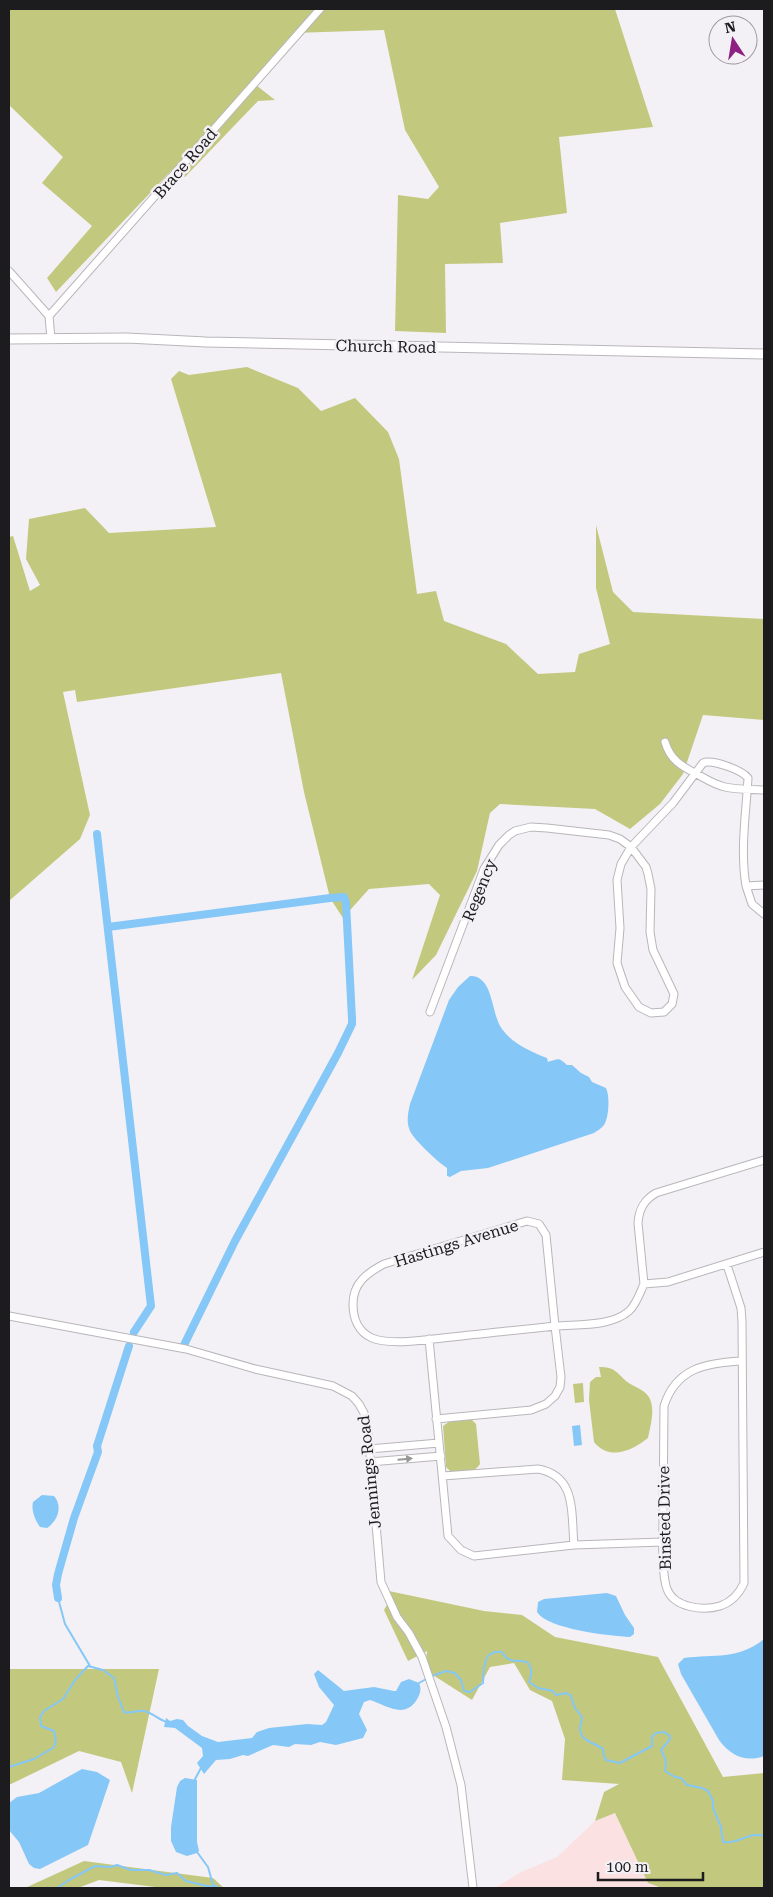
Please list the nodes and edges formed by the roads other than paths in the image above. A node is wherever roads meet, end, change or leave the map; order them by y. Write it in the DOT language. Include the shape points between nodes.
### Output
graph roads {
  1 [pos="320,9"];
  2 [pos="9,271"];
  3 [pos="49,316"];
  4 [pos="9,339"];
  5 [pos="51,340"];
  6 [pos="764,354"];
  7 [pos="665,742"];
  8 [pos="694,773"];
  9 [pos="748,790"];
  10 [pos="764,790"];
  11 [pos="631,847"];
  12 [pos="764,885"];
  13 [pos="746,886"];
  14 [pos="764,914"];
  15 [pos="430,1012"];
  16 [pos="764,1160"];
  17 [pos="764,1252"];
  18 [pos="727,1265"];
  19 [pos="644,1284"];
  20 [pos="9,1316"];
  21 [pos="555,1326"];
  22 [pos="429,1339"];
  23 [pos="741,1361"];
  24 [pos="436,1419"];
  25 [pos="439,1443"];
  26 [pos="369,1449"];
  27 [pos="440,1456"];
  28 [pos="370,1462"];
  29 [pos="443,1476"];
  30 [pos="663,1542"];
  31 [pos="574,1545"];
  32 [pos="473,1888"];
  1 -- 3 [label="street, Brace Road"];
  2 -- 3 [label="street"];
  3 -- 5 [label="street"];
  4 -- 5 [label="main road, Church Road"];
  5 -- 6 [label="main road, Church Road" via="127,338"];
  7 -- 8 [label="street" via="675,762"];
  8 -- 9 [label="street" via="718,785"];
  8 -- 9 [label="street" via="707,761 718,764 746,775"];
  8 -- 11 [label="street" via="673,803"];
  9 -- 10 [label="street"];
  9 -- 13 [label="street" via="744,849"];
  11 -- 11 [label="street" via="646,867 651,897 651,941 674,994 672,1004 664,1012 651,1013 638,1007 628,994 619,972 616,880"];
  11 -- 15 [label="street, Regency" via="609,835 547,828 531,827 509,835 484,869"];
  12 -- 13 [label="street"];
  13 -- 14 [label="street" via="752,904"];
  16 -- 19 [label="street" via="648,1198 642,1205 638,1223"];
  17 -- 18 [label="street"];
  18 -- 19 [label="street" via="668,1282"];
  18 -- 23 [label="street, Binsted Drive" via="741,1308"];
  19 -- 21 [label="street" via="634,1305 618,1318"];
  20 -- 26 [label="street, Jennings Road" via="186,1348 333,1386 360,1404"];
  21 -- 22 [label="street, Hastings Avenue"];
  21 -- 22 [label="street, Hastings Avenue" via="546,1235 539,1224 527,1222 384,1264 361,1279 353,1301 354,1313 361,1330 370,1338 382,1342"];
  21 -- 24 [label="street" via="560,1387 546,1404 531,1410"];
  22 -- 24 [label="street"];
  23 -- 30 [label="street, Binsted Drive" via="711,1363 686,1373 668,1394 664,1406"];
  23 -- 30 [label="street, Binsted Drive" via="745,1575 739,1594 720,1606 688,1606 678,1602 667,1590"];
  24 -- 25 [label="street"];
  25 -- 26 [label="street"];
  25 -- 27 [label="street"];
  26 -- 28 [label="street, Jennings Road"];
  28 -- 27 [label="street, one-way"];
  27 -- 29 [label="street"];
  28 -- 32 [label="street, Jennings Road" via="381,1582 397,1617 422,1657 446,1727 461,1785"];
  29 -- 31 [label="street" via="548,1470 558,1476 570,1495"];
  29 -- 31 [label="street" via="448,1536 461,1550 474,1556"];
  30 -- 31 [label="street"];
}
